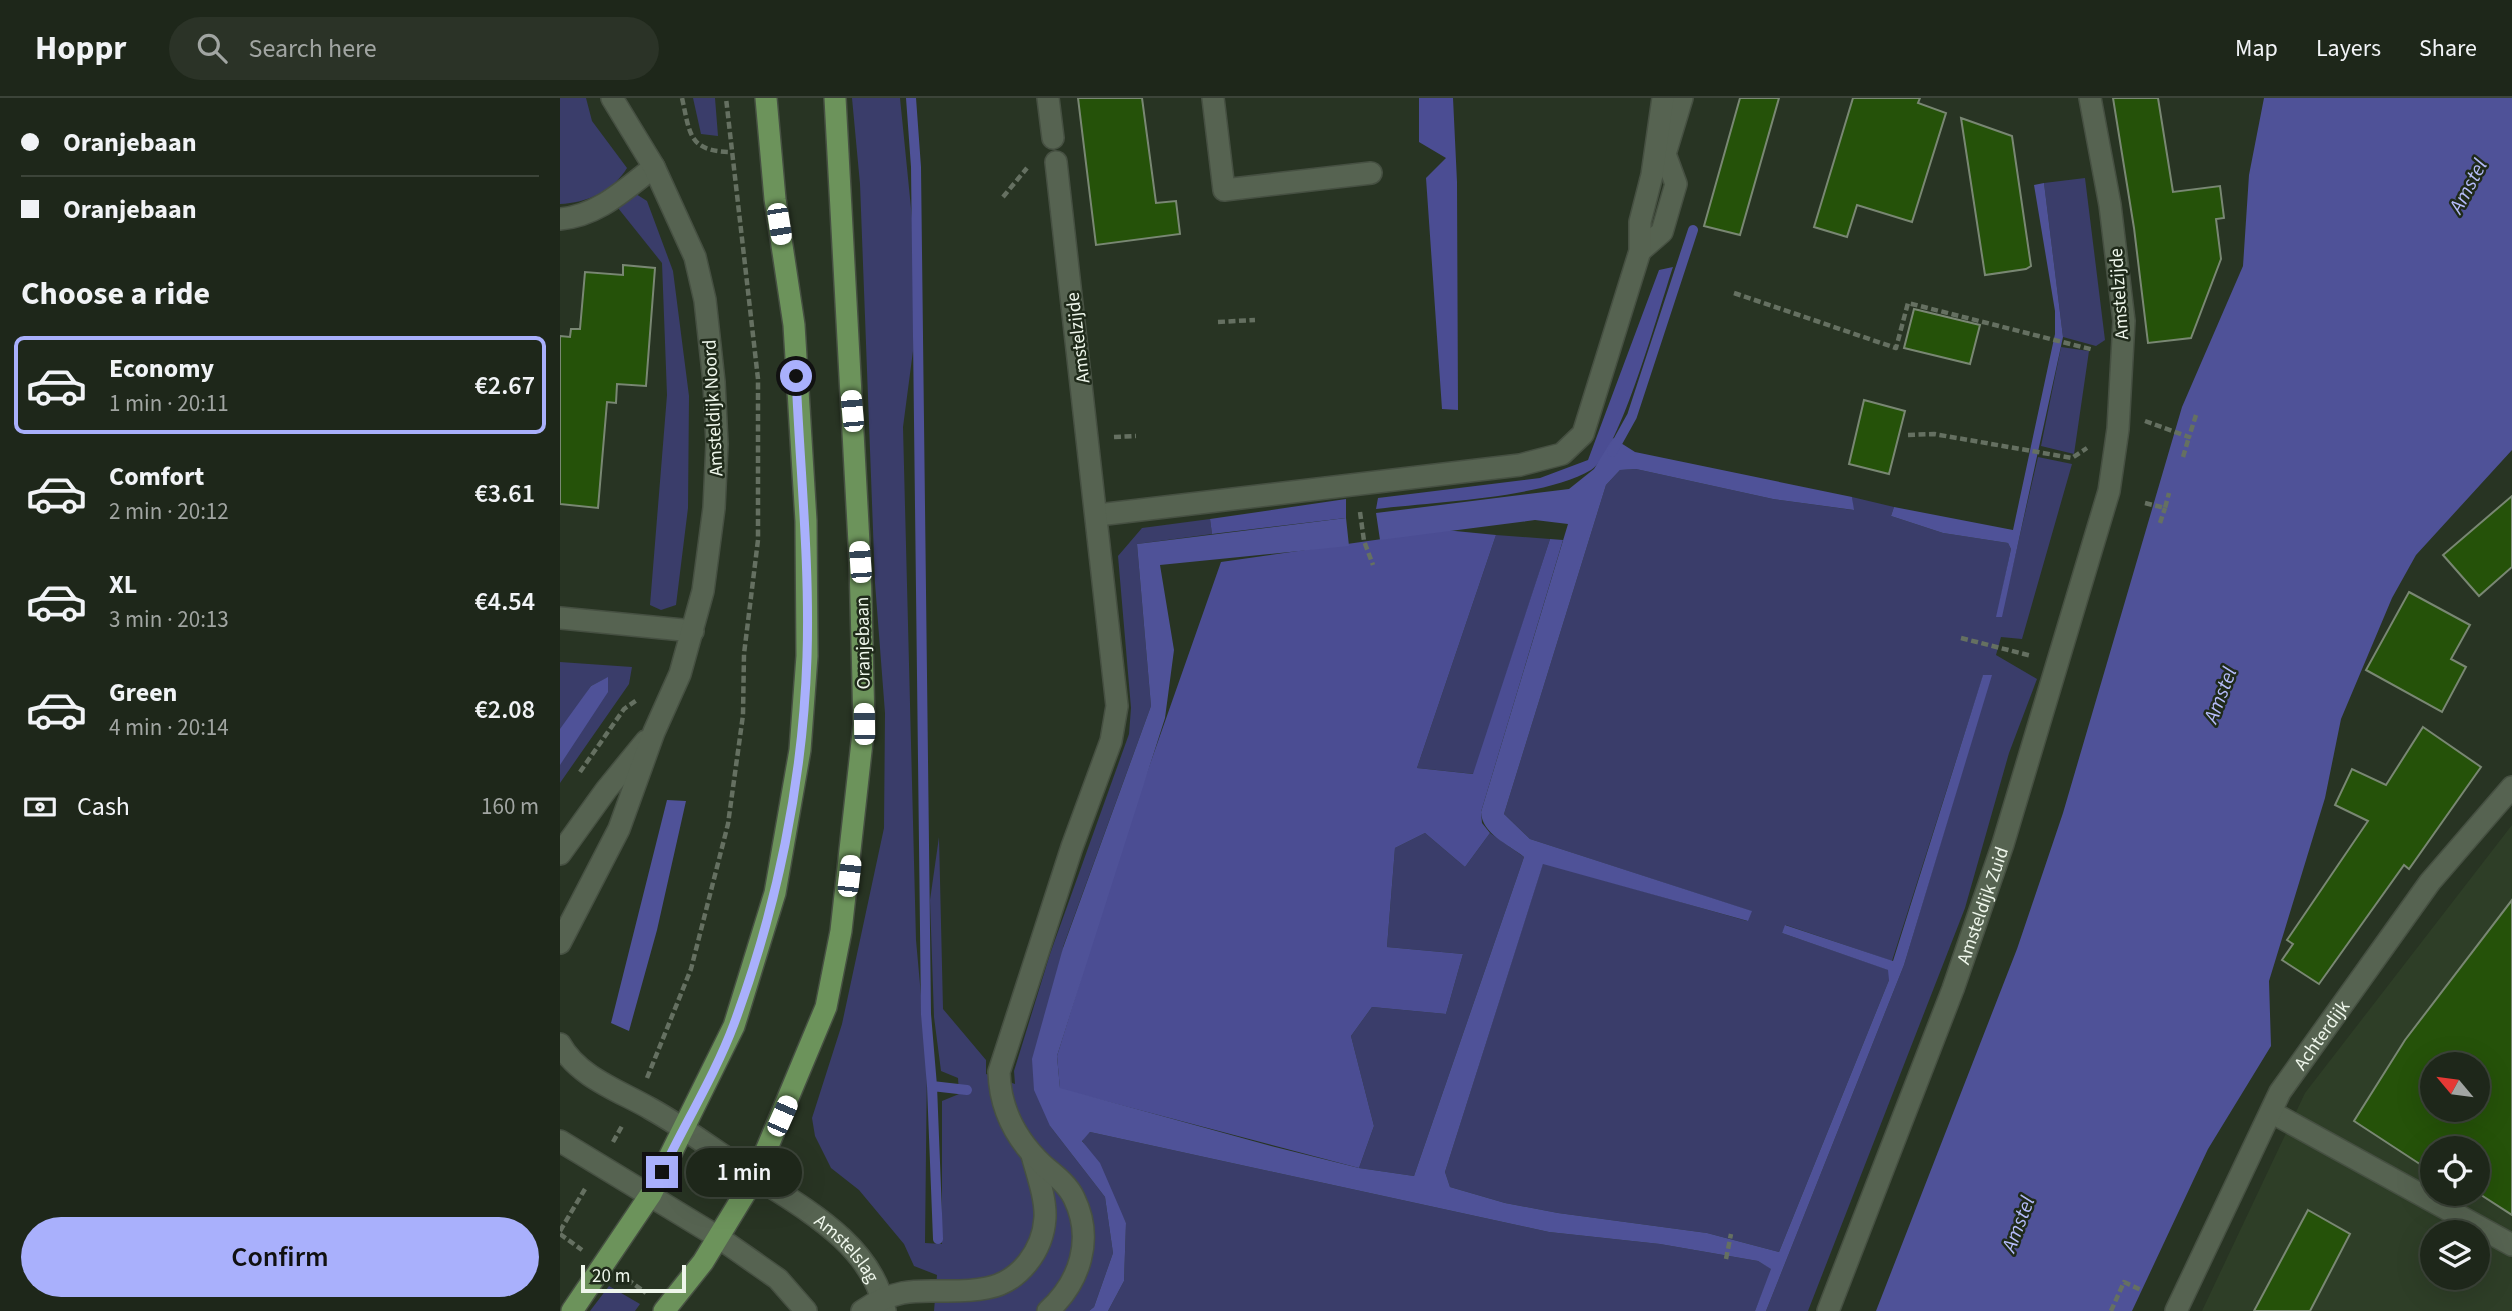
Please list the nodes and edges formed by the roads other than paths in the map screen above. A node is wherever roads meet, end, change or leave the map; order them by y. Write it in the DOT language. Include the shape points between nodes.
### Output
graph roads {
  1 [pos="612,98"];
  2 [pos="766,98"];
  3 [pos="835,98"];
  4 [pos="1048,98"];
  5 [pos="1213,98"];
  6 [pos="1663,98"];
  7 [pos="1682,98"];
  8 [pos="2090,98"];
  9 [pos="1054,138"];
  10 [pos="1056,162"];
  11 [pos="654,167"];
  12 [pos="1371,173"];
  13 [pos="560,219"];
  14 [pos="1640,251"];
  15 [pos="2109,491"];
  16 [pos="1098,515"];
  17 [pos="560,618"];
  18 [pos="693,631"];
  19 [pos="654,732"];
  20 [pos="2512,787"];
  21 [pos="560,854"];
  22 [pos="560,943"];
  23 [pos="560,1044"];
  24 [pos="2271,1112"];
  25 [pos="683,1127"];
  26 [pos="560,1141"];
  27 [pos="1032,1155"];
  28 [pos="755,1177"];
  29 [pos="651,1194"];
  30 [pos="718,1237"];
  31 [pos="2512,1245"];
  32 [pos="883,1304"];
  33 [pos="572,1311"];
  34 [pos="664,1311"];
  35 [pos="806,1311"];
  36 [pos="862,1311"];
  37 [pos="1048,1311"];
  38 [pos="1828,1311"];
  39 [pos="2176,1311"];
  1 -- 11 [label="street, Amsteldijk Noord"];
  2 -- 25 [label="main road" via="794,325 806,521 807,656 800,750 775,893 734,1026"];
  3 -- 28 [label="main road, Oranjebaan" via="860,562 864,724 845,903 826,1006"];
  4 -- 9 [label="street"];
  5 -- 12 [label="street" via="1224,190"];
  6 -- 14 [label="street" via="1640,222"];
  7 -- 14 [label="street" via="1665,154 1676,184 1662,232"];
  8 -- 15 [label="street, Amstelzijde" via="2110,205 2124,321 2118,429"];
  10 -- 16 [label="street, Amstelzijde"];
  11 -- 13 [label="street" via="602,206 585,215"];
  11 -- 18 [label="street, Amsteldijk Noord" via="695,257 714,382 714,508"];
  14 -- 16 [label="street" via="1583,434 1562,454 1520,465"];
  15 -- 38 [label="street, Amsteldijk Zuid" via="2003,844 1953,989"];
  16 -- 27 [label="street, Amstelzijde" via="1116,724 999,1072 999,1096 1007,1120"];
  17 -- 18 [label="street"];
  18 -- 19 [label="street, Amsteldijk Noord"];
  19 -- 21 [label="street, Amsteldijk Noord"];
  19 -- 22 [label="street, Amsteldijk Noord" via="619,829"];
  20 -- 24 [label="street, Achterdijk" via="2430,882 2280,1092"];
  23 -- 25 [label="street" via="578,1065"];
  24 -- 31 [label="street"];
  24 -- 39 [label="street, Achterdijk"];
  25 -- 28 [label="street, Amstelslag"];
  25 -- 29 [label="main road"];
  26 -- 29 [label="street"];
  27 -- 32 [label="street" via="1045,1217 1042,1238 1019,1273 988,1288 906,1290"];
  27 -- 37 [label="street" via="1074,1197 1083,1226 1081,1256 1067,1294"];
  28 -- 30 [label="main road, Oranjebaan"];
  28 -- 32 [label="street, Amstelslag" via="828,1226 860,1257"];
  29 -- 30 [label="street"];
  29 -- 33 [label="main road"];
  30 -- 34 [label="main road, Oranjebaan"];
  30 -- 35 [label="street" via="778,1279"];
  32 -- 36 [label="street"];
}
